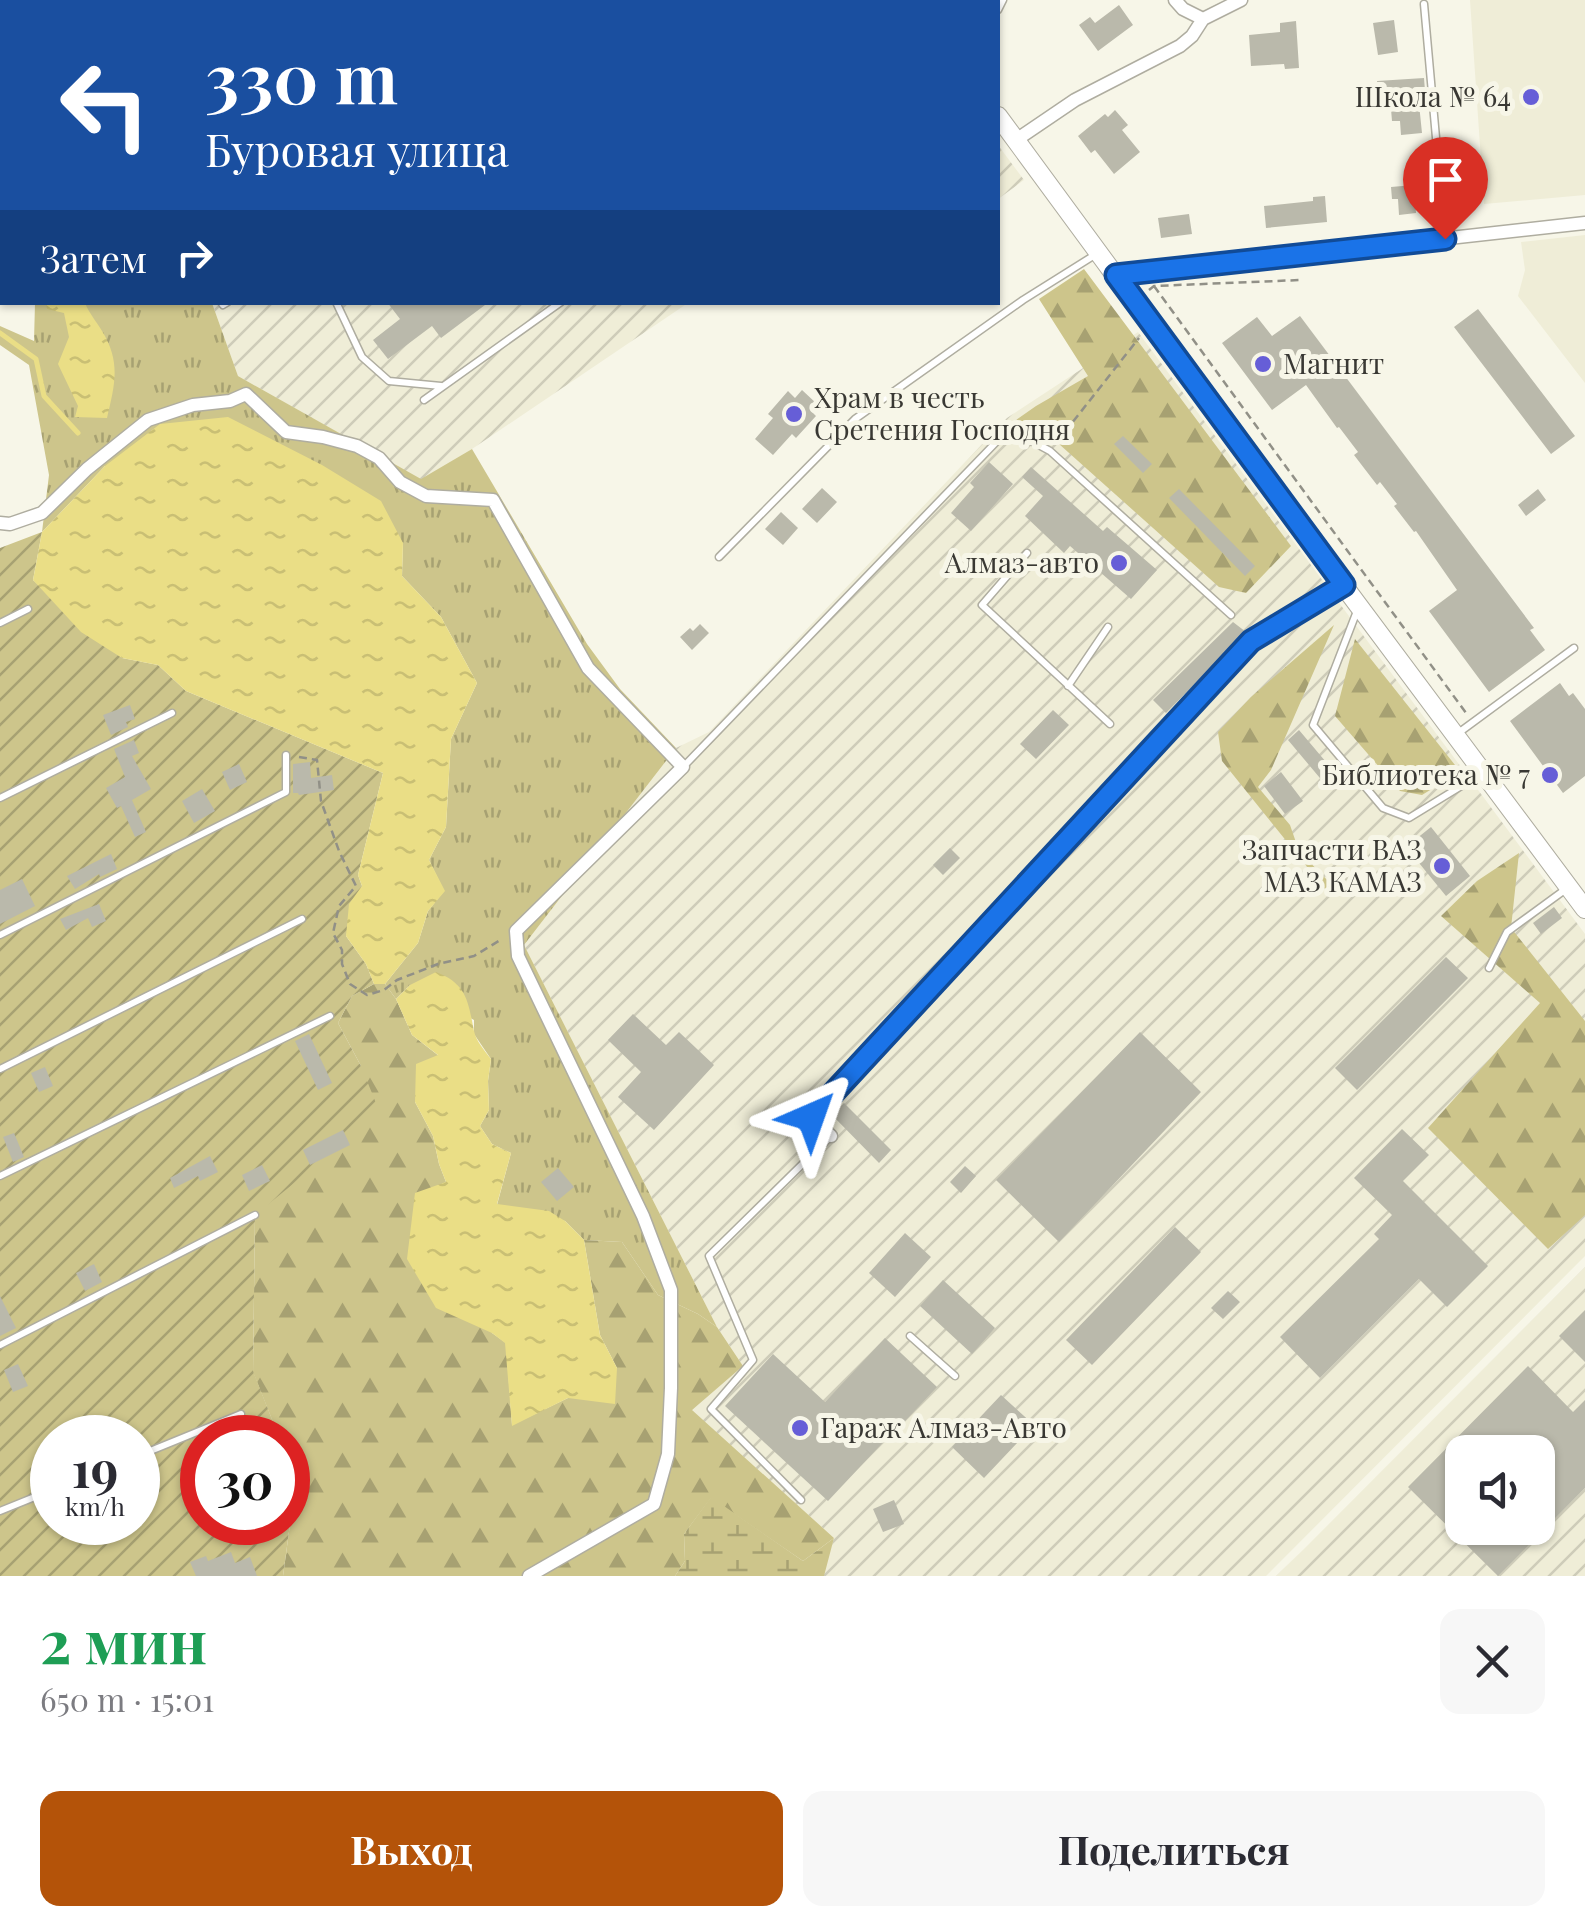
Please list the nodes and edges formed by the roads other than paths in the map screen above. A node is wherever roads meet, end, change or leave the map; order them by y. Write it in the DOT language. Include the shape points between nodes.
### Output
graph roads {
  1 [pos="1175,0"];
  2 [pos="1241,0"];
  3 [pos="1424,4"];
  4 [pos="1203,19"];
  5 [pos="1000,119"];
  6 [pos="1016,140"];
  7 [pos="1585,223"];
  8 [pos="1445,239"];
  9 [pos="1098,252"];
  10 [pos="1116,275"];
  11 [pos="337,305"];
  12 [pos="557,305"];
  13 [pos="442,386"];
  14 [pos="424,400"];
  15 [pos="0,523"];
  16 [pos="1027,553"];
  17 [pos="720,557"];
  18 [pos="1344,585"];
  19 [pos="1359,606"];
  20 [pos="28,610"];
  21 [pos="1231,615"];
  22 [pos="0,623"];
  23 [pos="1108,627"];
  24 [pos="1574,648"];
  25 [pos="1068,686"];
  26 [pos="172,712"];
  27 [pos="1110,724"];
  28 [pos="1456,735"];
  29 [pos="286,756"];
  30 [pos="683,767"];
  31 [pos="1484,772"];
  32 [pos="0,798"];
  33 [pos="1569,887"];
  34 [pos="1585,909"];
  35 [pos="302,919"];
  36 [pos="0,936"];
  37 [pos="1489,968"];
  38 [pos="330,1016"];
  39 [pos="0,1069"];
  40 [pos="831,1136"];
  41 [pos="0,1176"];
  42 [pos="255,1215"];
  43 [pos="910,1336"];
  44 [pos="0,1345"];
  45 [pos="955,1376"];
  46 [pos="241,1414"];
  47 [pos="160,1447"];
  48 [pos="30,1499"];
  49 [pos="801,1500"];
  50 [pos="0,1512"];
  51 [pos="528,1576"];
  1 -- 4 [label="street"];
  2 -- 4 [label="street"];
  3 -- 8 [label="lane"];
  4 -- 6 [label="street" via="1180,46 1075,100"];
  5 -- 6 [label="main road"];
  6 -- 9 [label="main road"];
  7 -- 8 [label="street"];
  8 -- 10 [label="street"];
  9 -- 10 [label="main road"];
  9 -- 17 [label="lane" via="856,419"];
  10 -- 18 [label="main road"];
  11 -- 13 [label="lane" via="362,357 388,381"];
  12 -- 13 [label="lane"];
  13 -- 14 [label="lane"];
  15 -- 30 [label="street" via="42,513 148,420 246,394 286,432 357,446 426,496 493,500 588,668"];
  16 -- 25 [label="lane" via="982,605"];
  18 -- 19 [label="main road"];
  18 -- 40 [label="street" via="1251,641 811,1117"];
  19 -- 28 [label="main road"];
  19 -- 31 [label="lane" via="1313,725 1382,808 1409,818"];
  20 -- 22 [label="lane"];
  21 -- 30 [label="lane" via="1050,451 1024,437 1002,436"];
  23 -- 25 [label="lane"];
  24 -- 28 [label="lane"];
  25 -- 27 [label="lane"];
  26 -- 32 [label="lane"];
  28 -- 31 [label="main road"];
  29 -- 36 [label="lane" via="286,792"];
  30 -- 51 [label="street" via="516,931 518,956 643,1216 670,1290 668,1454 654,1504"];
  31 -- 33 [label="main road"];
  33 -- 34 [label="main road"];
  33 -- 37 [label="lane" via="1506,932"];
  35 -- 39 [label="lane"];
  38 -- 41 [label="lane"];
  40 -- 49 [label="lane" via="709,1256 753,1360 711,1409"];
  42 -- 44 [label="lane"];
  43 -- 45 [label="lane"];
  46 -- 47 [label="lane"];
  48 -- 50 [label="lane"];
}
